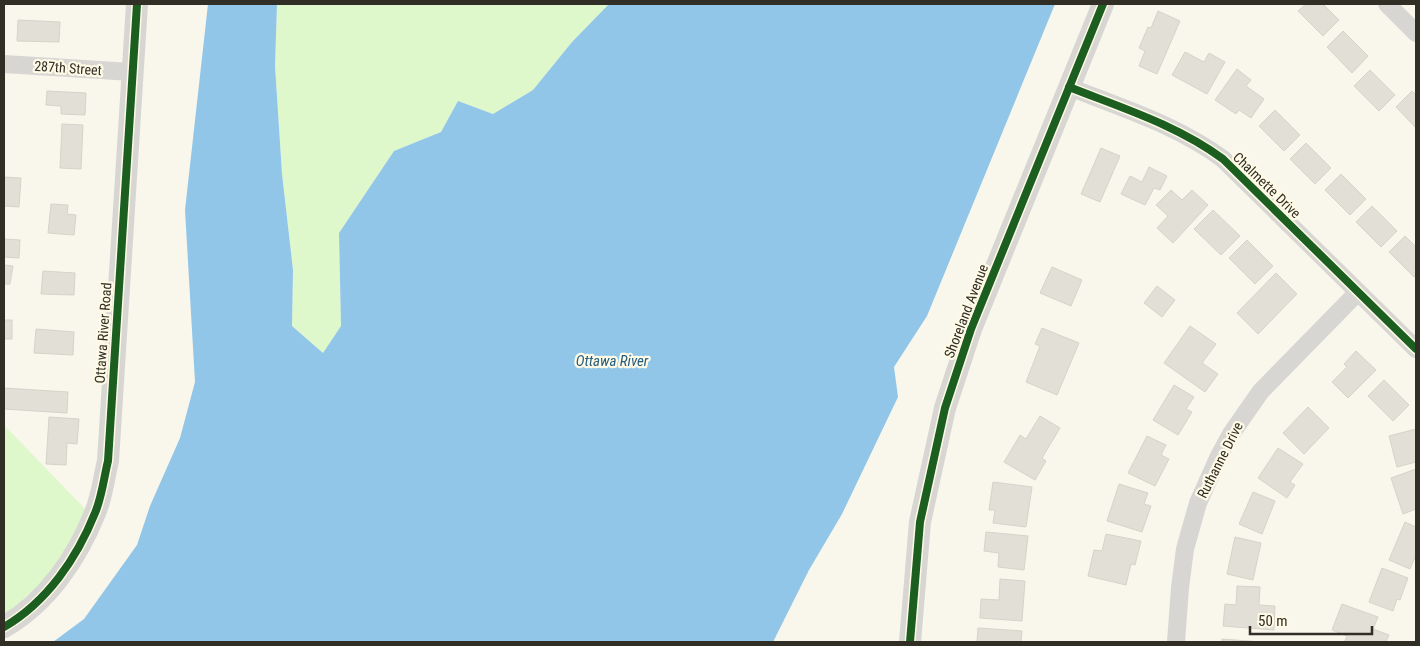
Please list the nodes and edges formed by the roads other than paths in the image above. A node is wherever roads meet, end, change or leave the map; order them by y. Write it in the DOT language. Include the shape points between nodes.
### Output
graph roads {
  1 [pos="136,4"];
  2 [pos="1103,4"];
  3 [pos="1387,4"];
  4 [pos="1416,33"];
  5 [pos="4,64"];
  6 [pos="132,72"];
  7 [pos="1068,87"];
  8 [pos="1358,292"];
  9 [pos="1416,349"];
  10 [pos="4,627"];
  11 [pos="910,642"];
  12 [pos="1176,642"];
  1 -- 6 [label="street, Ottawa River Road"];
  2 -- 7 [label="street, Shoreland Avenue"];
  3 -- 4 [label="street"];
  5 -- 6 [label="street, 287th Street"];
  6 -- 10 [label="street, Ottawa River Road" via="108,461 96,511 77,552 50,589 31,608"];
  7 -- 8 [label="street, Chalmette Drive" via="1164,124 1213,152 1234,168"];
  7 -- 11 [label="street, Shoreland Avenue" via="971,330 945,408 920,522"];
  8 -- 9 [label="street, Chalmette Drive"];
  8 -- 12 [label="street, Ruthanne Drive" via="1261,391 1234,428 1219,456 1198,503 1186,543"];
}
